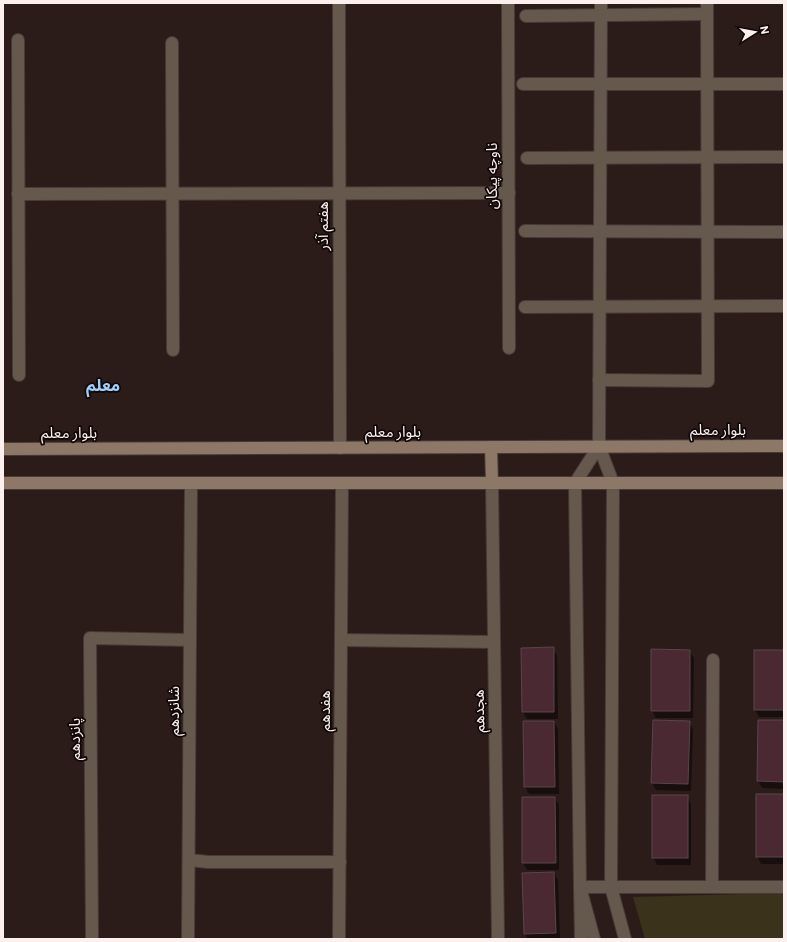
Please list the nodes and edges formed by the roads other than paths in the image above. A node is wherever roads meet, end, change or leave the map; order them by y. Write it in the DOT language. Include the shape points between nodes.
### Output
graph roads {
  1 [pos="339,3"];
  2 [pos="508,3"];
  3 [pos="601,9"];
  4 [pos="707,9"];
  5 [pos="526,16"];
  6 [pos="18,40"];
  7 [pos="172,43"];
  8 [pos="523,84"];
  9 [pos="707,84"];
  10 [pos="784,84"];
  11 [pos="600,85"];
  12 [pos="708,157"];
  13 [pos="784,157"];
  14 [pos="527,158"];
  15 [pos="600,158"];
  16 [pos="172,193"];
  17 [pos="339,193"];
  18 [pos="508,193"];
  19 [pos="18,194"];
  20 [pos="525,231"];
  21 [pos="600,232"];
  22 [pos="708,232"];
  23 [pos="784,232"];
  24 [pos="784,306"];
  25 [pos="525,307"];
  26 [pos="599,307"];
  27 [pos="708,307"];
  28 [pos="509,348"];
  29 [pos="173,350"];
  30 [pos="19,375"];
  31 [pos="599,380"];
  32 [pos="599,446"];
  33 [pos="784,446"];
  34 [pos="491,447"];
  35 [pos="340,448"];
  36 [pos="3,449"];
  37 [pos="3,483"];
  38 [pos="191,483"];
  39 [pos="342,483"];
  40 [pos="492,483"];
  41 [pos="575,483"];
  42 [pos="613,483"];
  43 [pos="784,483"];
  44 [pos="190,640"];
  45 [pos="341,640"];
  46 [pos="494,642"];
  47 [pos="713,660"];
  48 [pos="189,860"];
  49 [pos="340,862"];
  50 [pos="611,887"];
  51 [pos="712,887"];
  52 [pos="784,887"];
  53 [pos="580,888"];
  54 [pos="92,939"];
  55 [pos="188,939"];
  56 [pos="339,939"];
  57 [pos="498,939"];
  58 [pos="582,939"];
  59 [pos="594,939"];
  60 [pos="624,939"];
  1 -- 17 [label="street, هفتم آذر"];
  2 -- 18 [label="street, ناوچه پیکان"];
  3 -- 4 [label="street"];
  3 -- 5 [label="street"];
  3 -- 11 [label="street"];
  4 -- 9 [label="street"];
  6 -- 19 [label="street"];
  7 -- 16 [label="street"];
  8 -- 11 [label="street"];
  9 -- 10 [label="street"];
  9 -- 11 [label="street"];
  9 -- 12 [label="street"];
  11 -- 15 [label="street"];
  12 -- 13 [label="street"];
  12 -- 15 [label="street"];
  12 -- 22 [label="street"];
  14 -- 15 [label="street"];
  15 -- 21 [label="street"];
  16 -- 17 [label="street"];
  16 -- 19 [label="street"];
  16 -- 29 [label="street"];
  17 -- 18 [label="street"];
  17 -- 35 [label="street, هفتم آذر"];
  18 -- 28 [label="street, ناوچه پیکان"];
  19 -- 30 [label="street"];
  20 -- 21 [label="street"];
  21 -- 22 [label="street"];
  21 -- 26 [label="street"];
  22 -- 23 [label="street"];
  22 -- 27 [label="street"];
  24 -- 27 [label="street"];
  25 -- 26 [label="street"];
  26 -- 27 [label="street"];
  26 -- 31 [label="street"];
  27 -- 31 [label="street" via="708,381"];
  31 -- 32 [label="street"];
  32 -- 33 [label="street, بلوار معلم"];
  32 -- 34 [label="street, بلوار معلم"];
  32 -- 41 [label="street"];
  32 -- 42 [label="street"];
  34 -- 35 [label="street, بلوار معلم"];
  34 -- 40 [label="street"];
  35 -- 36 [label="street, بلوار معلم"];
  37 -- 38 [label="street"];
  38 -- 39 [label="street"];
  38 -- 44 [label="street, شانزدهم"];
  39 -- 40 [label="street"];
  39 -- 45 [label="street, هفدهم"];
  40 -- 41 [label="street"];
  40 -- 46 [label="street, هجدهم"];
  41 -- 42 [label="street"];
  41 -- 53 [label="street"];
  42 -- 43 [label="street"];
  42 -- 50 [label="street"];
  44 -- 48 [label="street, شانزدهم"];
  44 -- 54 [label="street, پانزدهم" via="90,638"];
  45 -- 46 [label="street"];
  45 -- 49 [label="street, هفدهم"];
  46 -- 57 [label="street, هجدهم"];
  47 -- 51 [label="street"];
  48 -- 49 [label="street"];
  48 -- 55 [label="street, شانزدهم"];
  49 -- 56 [label="street, هفدهم"];
  50 -- 51 [label="street"];
  50 -- 53 [label="street"];
  50 -- 60 [label="street"];
  51 -- 52 [label="street"];
  53 -- 58 [label="street"];
  53 -- 59 [label="street"];
}
